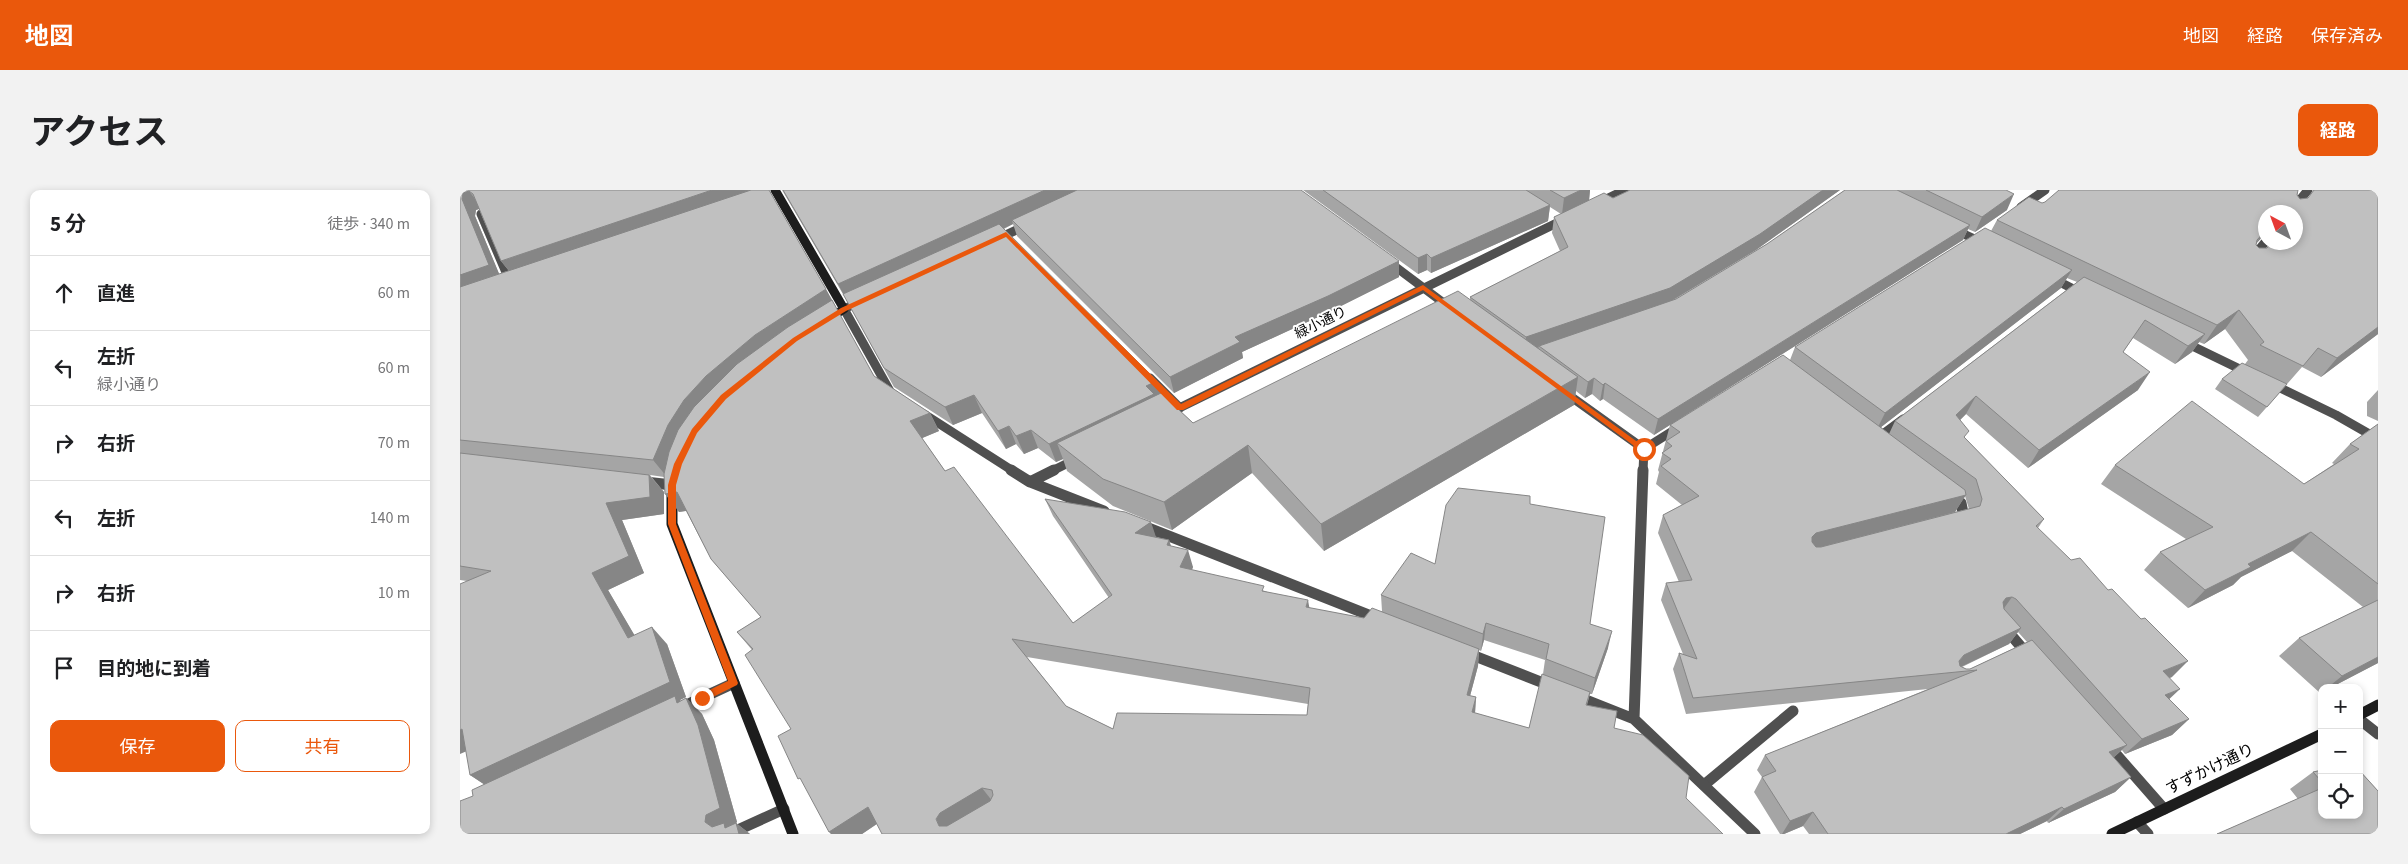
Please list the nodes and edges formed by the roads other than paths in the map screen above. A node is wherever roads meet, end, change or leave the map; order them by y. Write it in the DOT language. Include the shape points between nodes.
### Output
graph roads {
  1 [pos="1625,190"];
  2 [pos="2045,190"];
  3 [pos="2308,190"];
  4 [pos="773,194"];
  5 [pos="2296,205"];
  6 [pos="1593,206"];
  7 [pos="2014,212"];
  8 [pos="1577,213"];
  9 [pos="481,214"];
  10 [pos="1552,216"];
  11 [pos="1561,221"];
  12 [pos="1033,222"];
  13 [pos="1941,223"];
  14 [pos="1006,234"];
  15 [pos="1013,241"];
  16 [pos="988,243"];
  17 [pos="1993,248"];
  18 [pos="2259,250"];
  19 [pos="1384,258"];
  20 [pos="2249,262"];
  21 [pos="2046,275"];
  22 [pos="520,282"];
  23 [pos="511,285"];
  24 [pos="503,288"];
  25 [pos="1423,288"];
  26 [pos="2072,288"];
  27 [pos="2064,294"];
  28 [pos="871,297"];
  29 [pos="2090,297"];
  30 [pos="844,309"];
  31 [pos="1454,310"];
  32 [pos="819,324"];
  33 [pos="2178,339"];
  34 [pos="1145,373"];
  35 [pos="1552,384"];
  36 [pos="897,397"];
  37 [pos="914,407"];
  38 [pos="1180,408"];
  39 [pos="1907,415"];
  40 [pos="1162,416"];
  41 [pos="1688,422"];
  42 [pos="1876,439"];
  43 [pos="2378,439"];
  44 [pos="1644,449"];
  45 [pos="1083,456"];
  46 [pos="676,471"];
  47 [pos="635,481"];
  48 [pos="1030,482"];
  49 [pos="672,485"];
  50 [pos="1938,486"];
  51 [pos="1113,515"];
  52 [pos="1132,522"];
  53 [pos="1945,523"];
  54 [pos="1998,621"];
  55 [pos="1392,624"];
  56 [pos="1458,649"];
  57 [pos="2034,662"];
  58 [pos="734,683"];
  59 [pos="2378,704"];
  60 [pos="1793,711"];
  61 [pos="2363,714"];
  62 [pos="666,715"];
  63 [pos="1634,719"];
  64 [pos="2363,721"];
  65 [pos="2378,734"];
  66 [pos="2099,736"];
  67 [pos="2318,736"];
  68 [pos="1704,785"];
  69 [pos="2164,809"];
  70 [pos="784,810"];
  71 [pos="2137,822"];
  72 [pos="729,834"];
  73 [pos="793,834"];
  74 [pos="1754,834"];
  75 [pos="2112,834"];
  76 [pos="2148,834"];
  1 -- 6 [label="street"];
  2 -- 7 [label="street"];
  3 -- 5 [label="street"];
  4 -- 30 [label="street"];
  8 -- 11 [label="street, 緑小通り"];
  9 -- 23 [label="street"];
  10 -- 11 [label="street"];
  11 -- 25 [label="street, 緑小通り"];
  12 -- 14 [label="street"];
  13 -- 17 [label="street"];
  14 -- 15 [label="street"];
  14 -- 16 [label="street"];
  18 -- 20 [label="street"];
  19 -- 25 [label="street"];
  21 -- 26 [label="street"];
  22 -- 23 [label="street"];
  23 -- 24 [label="street"];
  25 -- 31 [label="street"];
  25 -- 38 [label="street, 緑小通り"];
  26 -- 27 [label="street"];
  26 -- 29 [label="street"];
  28 -- 30 [label="street"];
  30 -- 32 [label="street"];
  30 -- 36 [label="street" via="889,392"];
  33 -- 43 [label="street" via="2336,415"];
  34 -- 38 [label="street"];
  35 -- 44 [label="street"];
  37 -- 48 [label="street"];
  38 -- 40 [label="street, 緑小通り"];
  39 -- 42 [label="street"];
  41 -- 44 [label="street"];
  44 -- 63 [label="street"];
  45 -- 48 [label="street"];
  46 -- 49 [label="street"];
  47 -- 49 [label="street"];
  48 -- 51 [label="street"];
  49 -- 58 [label="street" via="672,524"];
  50 -- 53 [label="street" via="1961,503 1964,518"];
  52 -- 55 [label="street"];
  54 -- 57 [label="street" via="2017,649"];
  56 -- 63 [label="street"];
  58 -- 62 [label="street"];
  58 -- 70 [label="street"];
  59 -- 61 [label="street"];
  60 -- 68 [label="street"];
  63 -- 68 [label="street"];
  64 -- 65 [label="street"];
  66 -- 69 [label="street"];
  67 -- 69 [label="street, すずかけ通り"];
  68 -- 74 [label="street"];
  69 -- 71 [label="street, すずかけ通り"];
  70 -- 72 [label="street"];
  70 -- 73 [label="street"];
  71 -- 75 [label="street, すずかけ通り"];
  71 -- 76 [label="street"];
}
